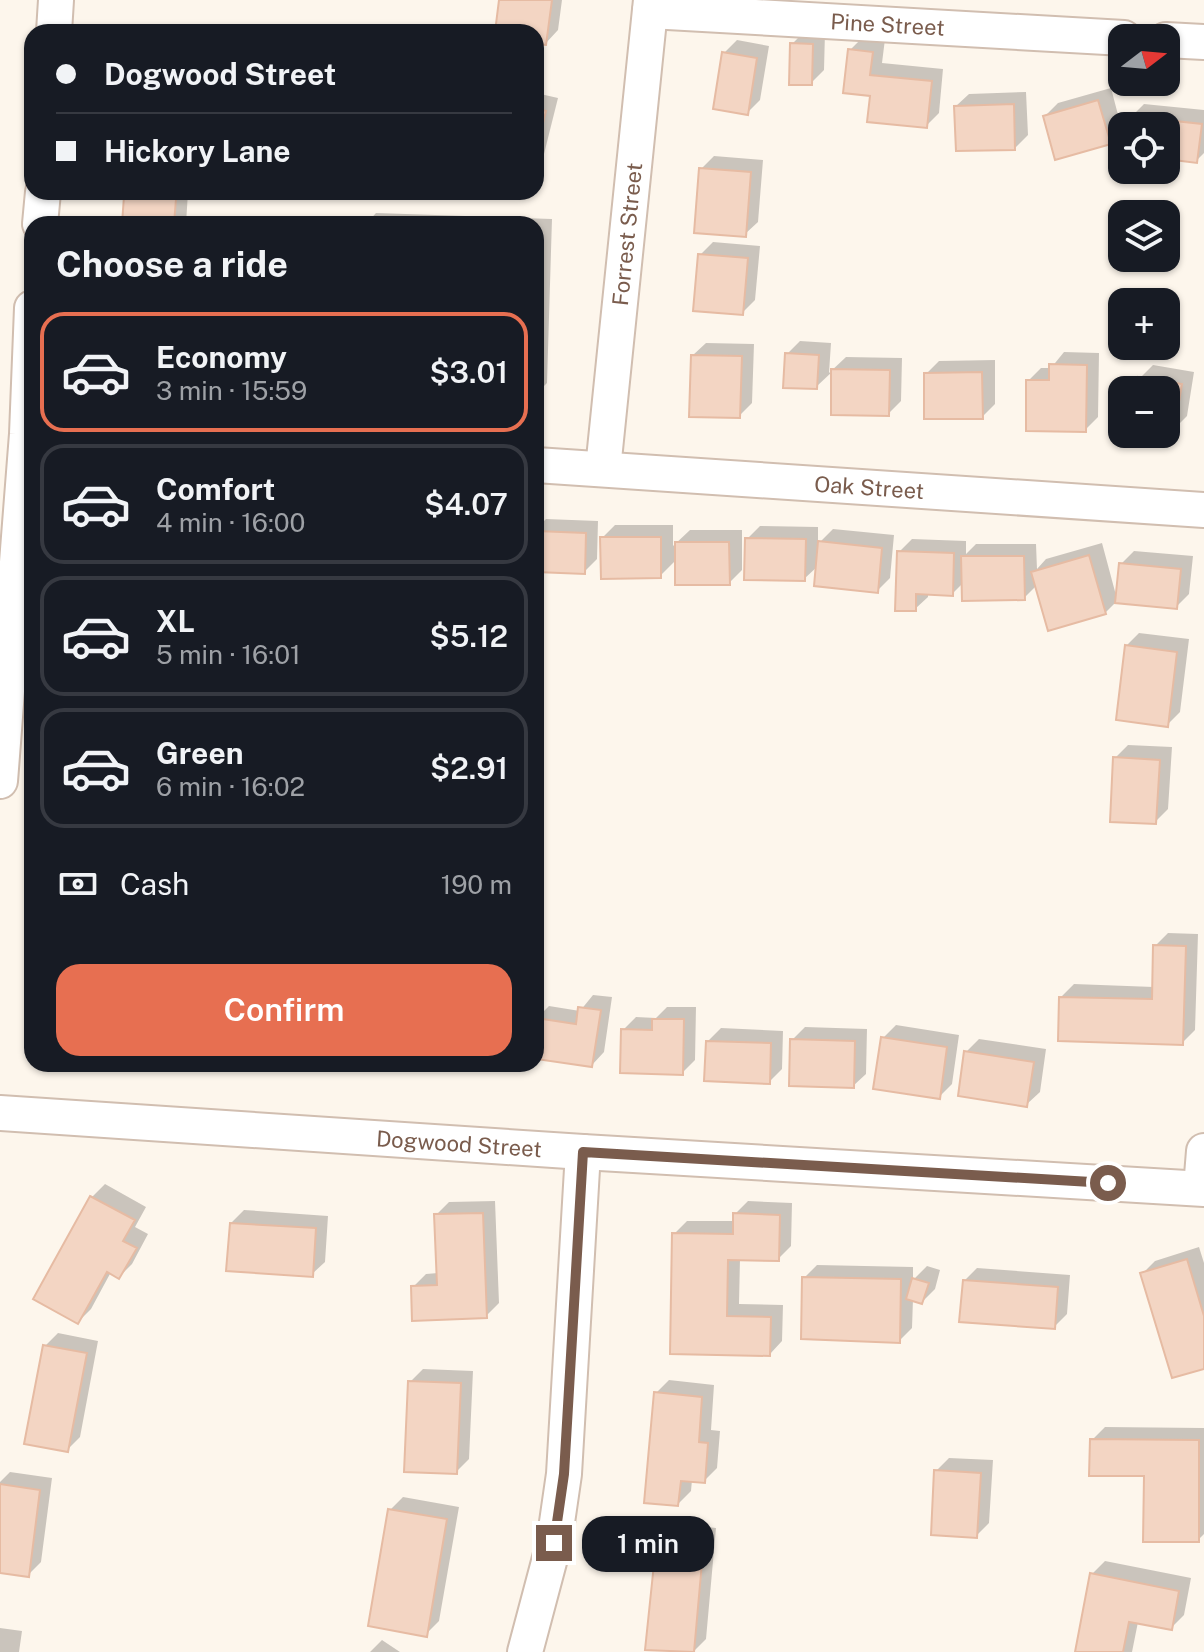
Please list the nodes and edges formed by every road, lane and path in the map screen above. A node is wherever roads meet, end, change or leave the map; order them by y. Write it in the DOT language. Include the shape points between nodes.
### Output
graph roads {
  1 [pos="56,0"];
  2 [pos="651,5"];
  3 [pos="54,24"];
  4 [pos="1108,37"];
  5 [pos="1180,41"];
  6 [pos="1204,42"];
  7 [pos="544,465"];
  8 [pos="603,469"];
  9 [pos="24,494"];
  10 [pos="1204,510"];
  11 [pos="0,781"];
  12 [pos="0,1113"];
  13 [pos="1204,1151"];
  14 [pos="583,1152"];
  15 [pos="1202,1188"];
  16 [pos="525,1652"];
  1 -- 3 [label="street"];
  2 -- 4 [label="street, Pine Street"];
  2 -- 8 [label="street, Forrest Street"];
  5 -- 6 [label="street"];
  7 -- 8 [label="street, Oak Street"];
  8 -- 10 [label="street, Oak Street"];
  9 -- 11 [label="street"];
  12 -- 14 [label="street, Dogwood Street"];
  13 -- 15 [label="street"];
  14 -- 15 [label="street, Dogwood Street"];
  14 -- 16 [label="street" via="564,1474 554,1543"];
}
